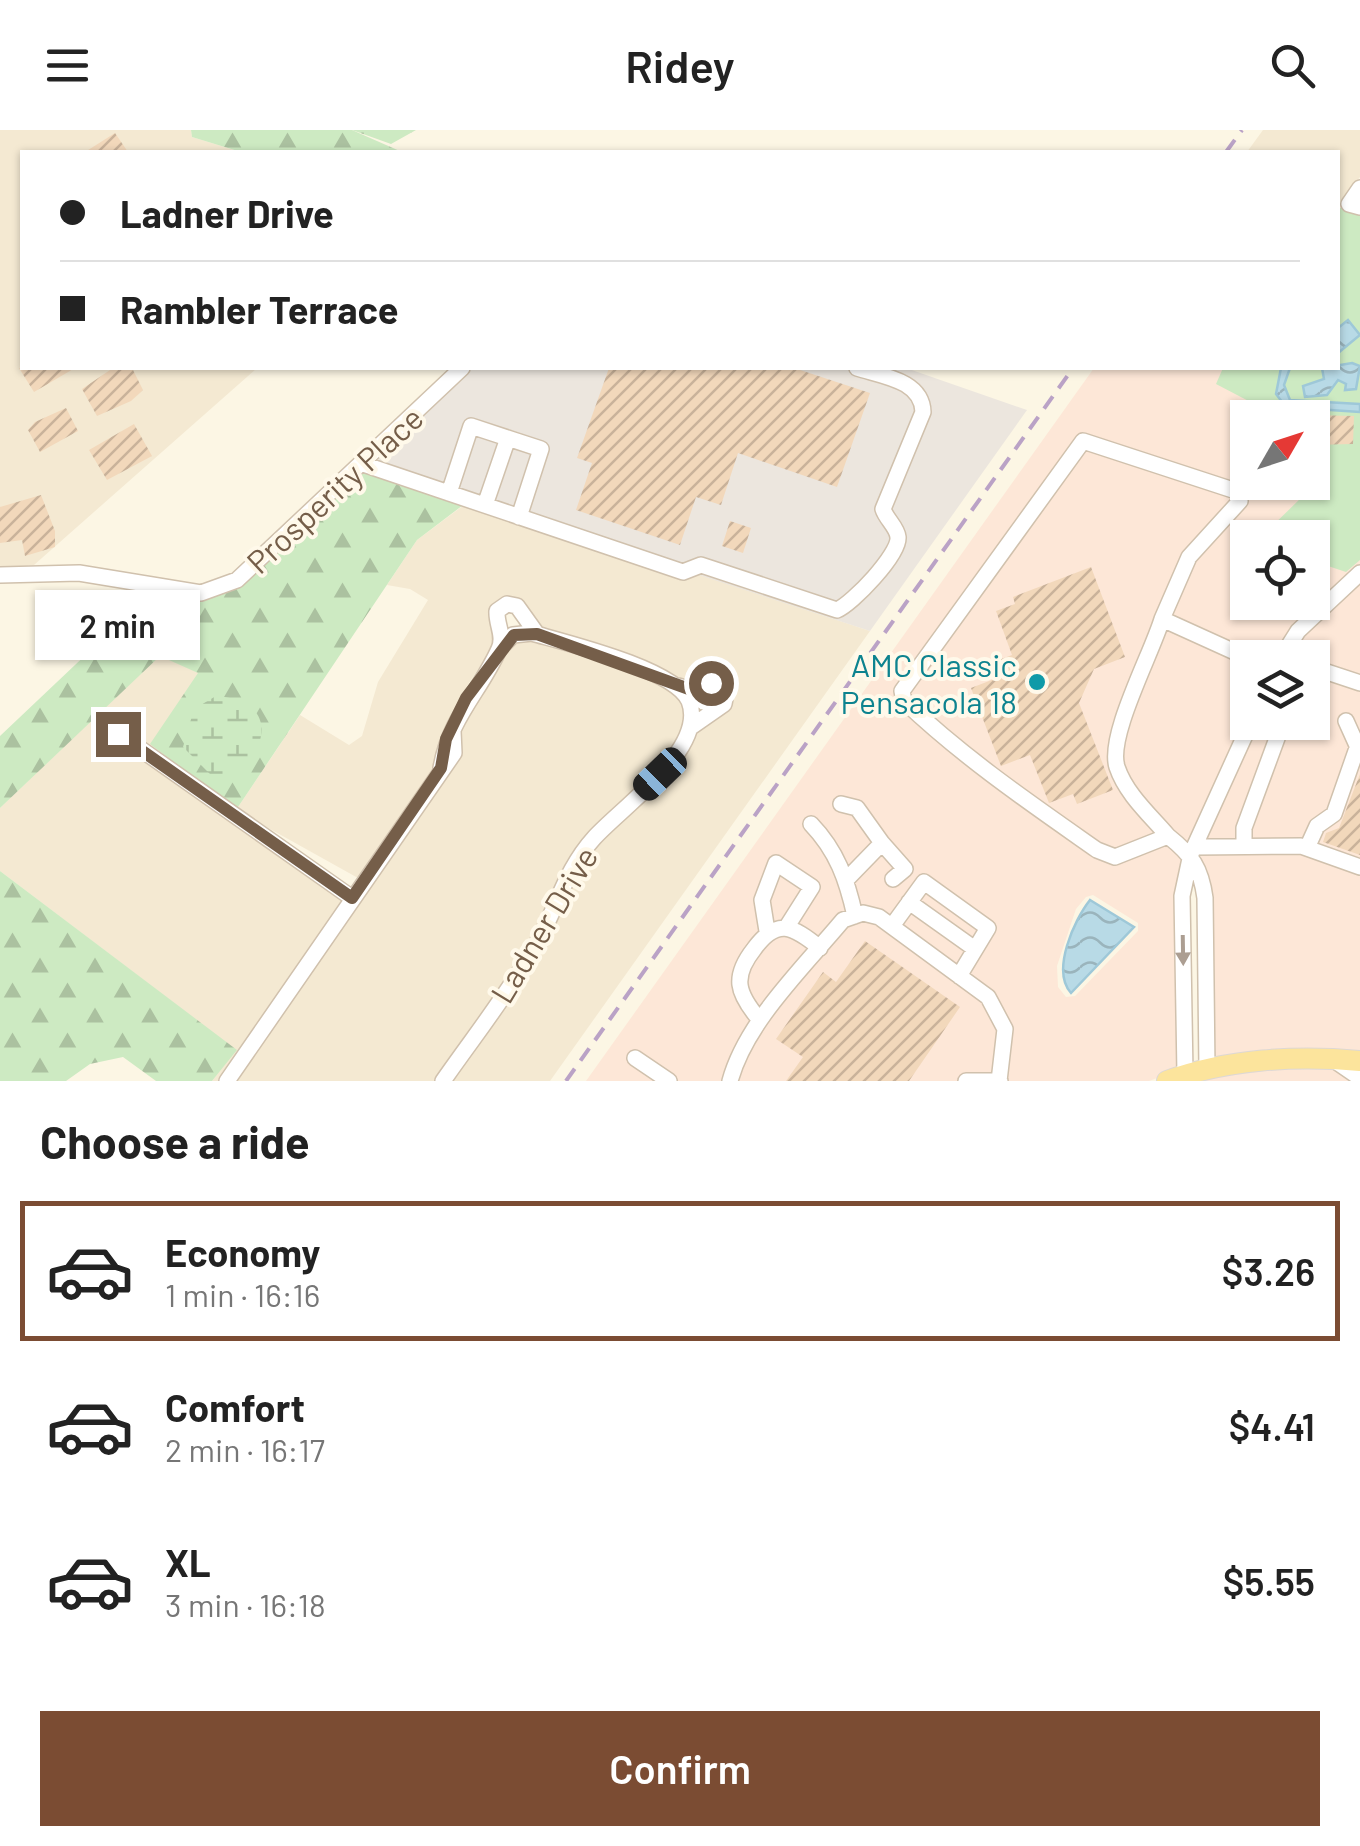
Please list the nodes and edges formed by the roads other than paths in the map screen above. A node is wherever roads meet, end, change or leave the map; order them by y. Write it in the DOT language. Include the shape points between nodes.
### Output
graph roads {
  1 [pos="1360,188"];
  2 [pos="1354,206"];
  3 [pos="460,370"];
  4 [pos="864,370"];
  5 [pos="508,438"];
  6 [pos="362,464"];
  7 [pos="449,493"];
  8 [pos="485,505"];
  9 [pos="519,517"];
  10 [pos="1360,573"];
  11 [pos="0,575"];
  12 [pos="1162,619"];
  13 [pos="537,634"];
  14 [pos="1292,640"];
  15 [pos="500,648"];
  16 [pos="1230,650"];
  17 [pos="1330,673"];
  18 [pos="1360,683"];
  19 [pos="678,686"];
  20 [pos="1346,722"];
  21 [pos="690,728"];
  22 [pos="118,734"];
  23 [pos="1243,740"];
  24 [pos="1276,740"];
  25 [pos="1358,752"];
  26 [pos="841,804"];
  27 [pos="811,824"];
  28 [pos="1168,836"];
  29 [pos="882,843"];
  30 [pos="1244,846"];
  31 [pos="1307,848"];
  32 [pos="1193,851"];
  33 [pos="1360,867"];
  34 [pos="847,879"];
  35 [pos="893,879"];
  36 [pos="352,898"];
  37 [pos="910,902"];
  38 [pos="855,916"];
  39 [pos="892,926"];
  40 [pos="786,928"];
  41 [pos="767,931"];
  42 [pos="820,948"];
  43 [pos="975,949"];
  44 [pos="959,976"];
  45 [pos="759,1019"];
  46 [pos="635,1058"];
  47 [pos="1334,1060"];
  48 [pos="1360,1061"];
  49 [pos="1192,1075"];
  50 [pos="1360,1078"];
  51 [pos="227,1081"];
  52 [pos="442,1081"];
  53 [pos="669,1081"];
  54 [pos="730,1081"];
  55 [pos="966,1081"];
  56 [pos="999,1081"];
  1 -- 2 [label="street"];
  3 -- 6 [label="street, Prosperity Place"];
  4 -- 9 [label="street" via="913,388 924,406 883,509 898,544 848,606 828,609 701,565 683,572"];
  5 -- 7 [label="street" via="471,426"];
  5 -- 8 [label="street"];
  5 -- 9 [label="street" via="541,449"];
  6 -- 7 [label="street"];
  6 -- 11 [label="street, Prosperity Place" via="237,580 219,588 182,592 47,571"];
  7 -- 8 [label="street"];
  8 -- 9 [label="street"];
  10 -- 14 [label="street"];
  12 -- 16 [label="street"];
  12 -- 28 [label="street" via="1116,740 1115,762 1127,788"];
  12 -- 28 [label="street" via="1189,557 1240,497 1232,488 1083,441 902,697 976,766 1097,850 1115,857"];
  13 -- 15 [label="street" via="514,635"];
  13 -- 15 [label="street, Ladner Drive" via="517,606 507,604 496,616"];
  13 -- 19 [label="street, Ladner Drive"];
  15 -- 36 [label="street" via="466,698 446,739 441,768"];
  17 -- 18 [label="street"];
  19 -- 21 [label="street" via="691,706"];
  19 -- 21 [label="street, Ladner Drive" via="717,684 726,693 724,704"];
  20 -- 25 [label="street"];
  21 -- 52 [label="street, Ladner Drive" via="677,755 569,870 533,951"];
  22 -- 36 [label="street"];
  23 -- 32 [label="street"];
  24 -- 30 [label="street" via="1244,828"];
  25 -- 31 [label="street" via="1334,814 1317,826"];
  26 -- 29 [label="street" via="857,808"];
  27 -- 34 [label="street"];
  28 -- 32 [label="street"];
  29 -- 34 [label="street"];
  29 -- 35 [label="street" via="906,869"];
  30 -- 31 [label="street"];
  30 -- 32 [label="street"];
  31 -- 33 [label="street"];
  32 -- 49 [label="street, one-way" via="1182,896"];
  32 -- 49 [label="street" via="1205,898"];
  34 -- 38 [label="street"];
  36 -- 51 [label="street"];
  37 -- 39 [label="street"];
  37 -- 43 [label="street"];
  37 -- 43 [label="street" via="924,882 988,928"];
  38 -- 39 [label="street" via="879,917"];
  38 -- 42 [label="street" via="843,920"];
  39 -- 44 [label="street"];
  40 -- 41 [label="street"];
  40 -- 41 [label="street" via="812,887 776,863 762,900"];
  40 -- 42 [label="street"];
  41 -- 45 [label="street" via="736,981"];
  42 -- 45 [label="street"];
  43 -- 44 [label="street"];
  44 -- 56 [label="street" via="999,1012 1005,1029"];
  45 -- 54 [label="street" via="738,1052"];
  46 -- 53 [label="street"];
  47 -- 48 [label="main road"];
  47 -- 49 [label="main road" via="1264,1061"];
  47 -- 50 [label="street"];
  55 -- 56 [label="street"];
}
